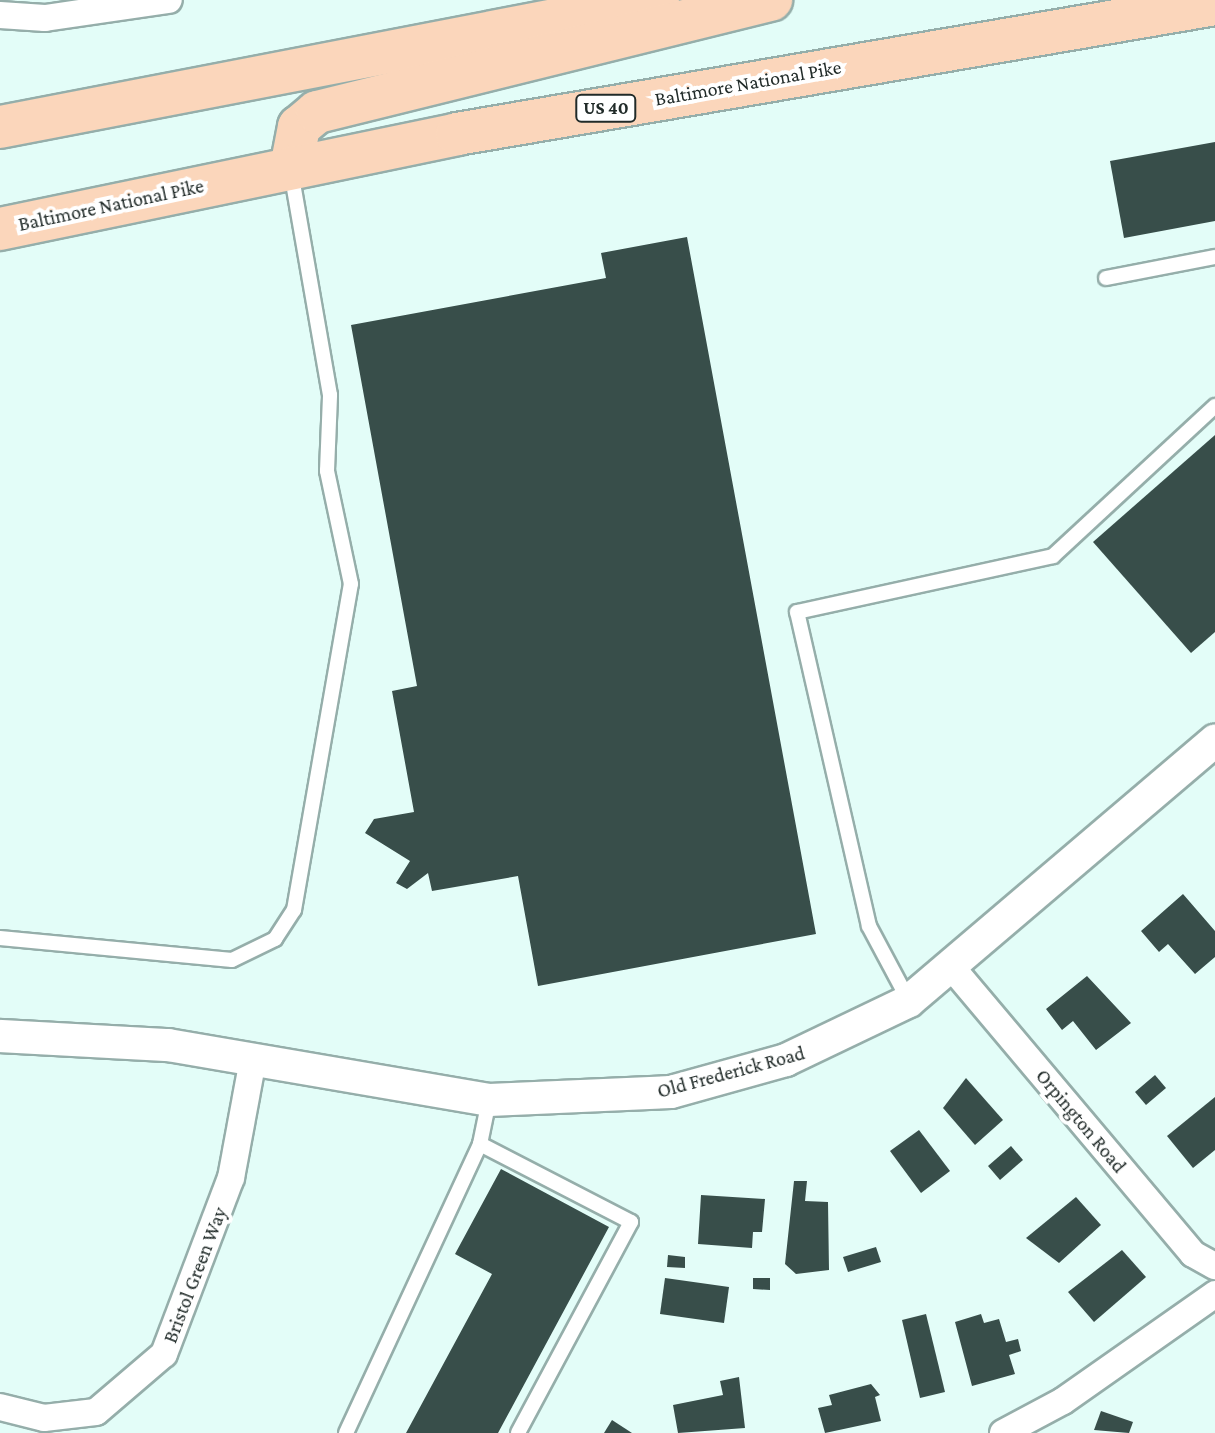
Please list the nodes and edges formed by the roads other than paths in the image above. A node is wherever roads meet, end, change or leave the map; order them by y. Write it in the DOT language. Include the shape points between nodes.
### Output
graph roads {
  1 [pos="169,0"];
  2 [pos="658,0"];
  3 [pos="771,0"];
  4 [pos="1215,4"];
  5 [pos="94,6"];
  6 [pos="0,15"];
  7 [pos="1,127"];
  8 [pos="291,168"];
  9 [pos="204,184"];
  10 [pos="0,229"];
  11 [pos="0,246"];
  12 [pos="1215,257"];
  13 [pos="1106,278"];
  14 [pos="1215,406"];
  15 [pos="1210,755"];
  16 [pos="0,938"];
  17 [pos="954,970"];
  18 [pos="909,1001"];
  19 [pos="0,1036"];
  20 [pos="253,1059"];
  21 [pos="489,1100"];
  22 [pos="480,1144"];
  23 [pos="1215,1266"];
  24 [pos="1215,1294"];
  25 [pos="0,1407"];
  26 [pos="346,1433"];
  27 [pos="518,1433"];
  28 [pos="1003,1433"];
  1 -- 5 [label="street"];
  2 -- 7 [label="main road"];
  3 -- 8 [label="main road" via="317,112 299,127"];
  4 -- 8 [label="main road, Baltimore National Pike / US 40"];
  5 -- 6 [label="street"];
  8 -- 9 [label="main road, Baltimore National Pike / US 40"];
  8 -- 16 [label="lane" via="330,395 327,471 351,584 294,910 275,939 232,960"];
  9 -- 10 [label="main road, Baltimore National Pike / US 40"];
  9 -- 11 [label="main road"];
  12 -- 13 [label="lane"];
  14 -- 18 [label="lane" via="1053,556 797,612 869,926"];
  15 -- 17 [label="street, Old Frederick Road"];
  17 -- 18 [label="street, Old Frederick Road"];
  17 -- 23 [label="street, Orpington Road" via="1193,1254"];
  18 -- 21 [label="street, Old Frederick Road" via="798,1056 671,1092"];
  19 -- 20 [label="street, Old Frederick Road" via="168,1045"];
  20 -- 21 [label="street, Old Frederick Road"];
  20 -- 25 [label="street, Bristol Green Way" via="231,1178 164,1354 96,1412 44,1418"];
  21 -- 22 [label="lane"];
  22 -- 26 [label="lane"];
  22 -- 27 [label="lane" via="631,1222"];
  24 -- 28 [label="street" via="1063,1401"];
}
